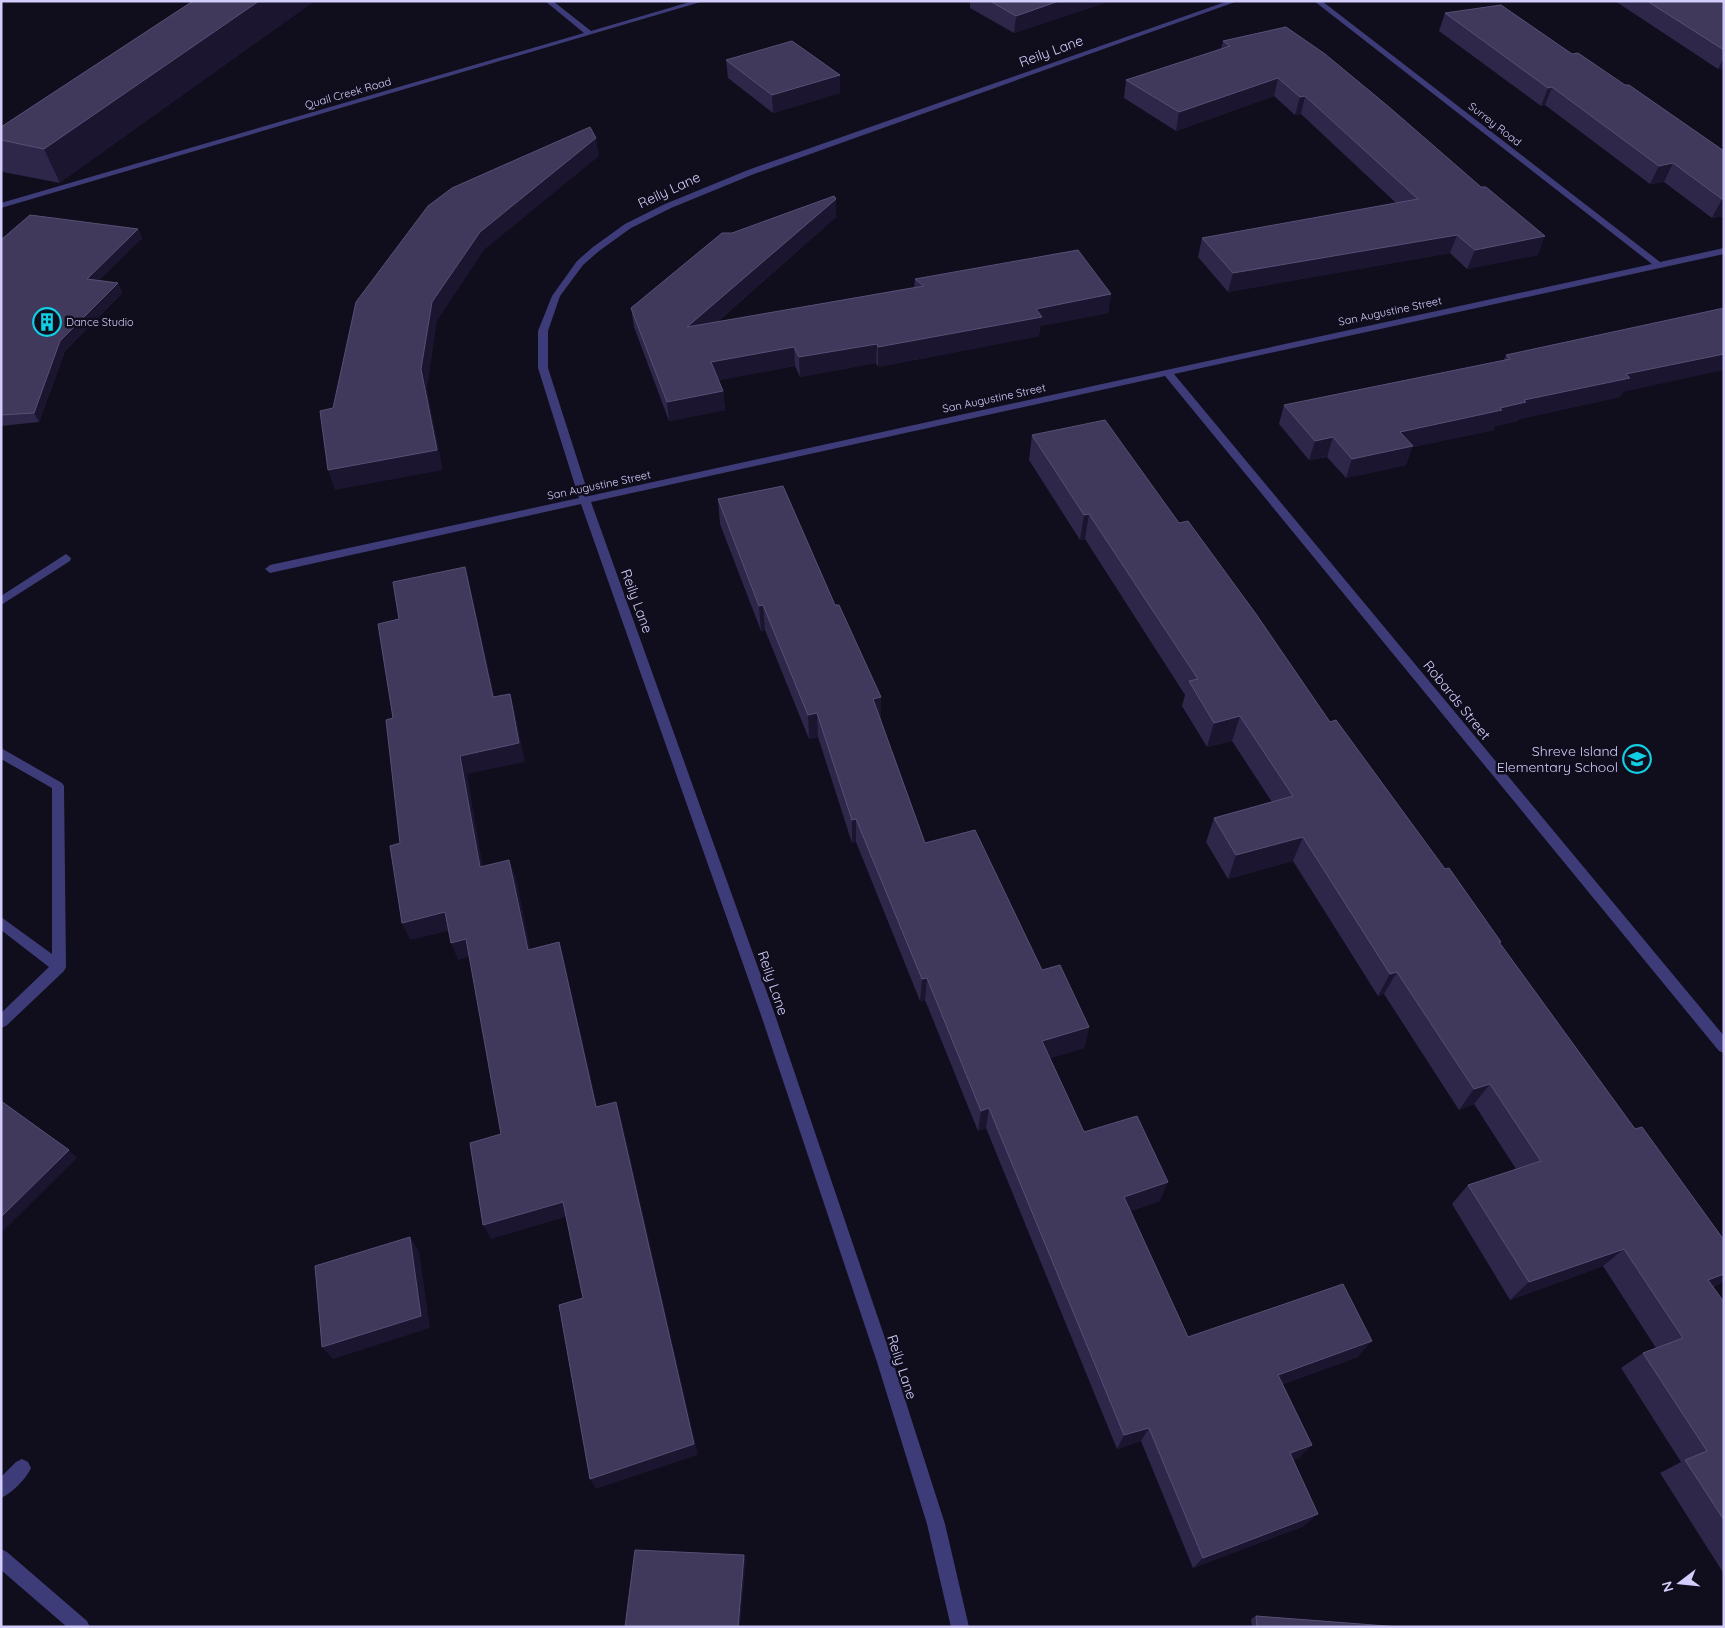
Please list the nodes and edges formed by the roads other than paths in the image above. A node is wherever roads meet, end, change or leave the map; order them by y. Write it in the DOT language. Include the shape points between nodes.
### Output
graph roads {
  1 [pos="548,1"];
  2 [pos="662,1"];
  3 [pos="701,1"];
  4 [pos="1235,1"];
  5 [pos="1317,1"];
  6 [pos="673,9"];
  7 [pos="590,34"];
  8 [pos="1,206"];
  9 [pos="1724,251"];
  10 [pos="1658,265"];
  11 [pos="1167,372"];
  12 [pos="585,501"];
  13 [pos="66,558"];
  14 [pos="270,569"];
  15 [pos="1,601"];
  16 [pos="1,753"];
  17 [pos="1,922"];
  18 [pos="59,967"];
  19 [pos="1,1022"];
  20 [pos="1724,1047"];
  21 [pos="22,1468"];
  22 [pos="1,1489"];
  23 [pos="1,1558"];
  24 [pos="81,1627"];
  25 [pos="960,1627"];
  1 -- 7 [label="street"];
  2 -- 6 [label="street"];
  3 -- 6 [label="street, Quail Creek Road"];
  4 -- 12 [label="street, Reily Lane" via="709,188 628,226 596,249 556,296 543,331 543,368"];
  5 -- 10 [label="street, Surrey Road"];
  6 -- 7 [label="street, Quail Creek Road"];
  7 -- 8 [label="street, Quail Creek Road"];
  9 -- 10 [label="street, San Augustine Street"];
  10 -- 11 [label="street, San Augustine Street"];
  11 -- 12 [label="street, San Augustine Street"];
  11 -- 20 [label="street, Robards Street"];
  12 -- 14 [label="street, San Augustine Street"];
  12 -- 25 [label="street, Reily Lane" via="768,1016 885,1362 936,1524"];
  13 -- 15 [label="street"];
  16 -- 18 [label="street" via="58,786"];
  17 -- 18 [label="street"];
  18 -- 19 [label="street"];
  21 -- 22 [label="street"];
  23 -- 24 [label="street"];
}
